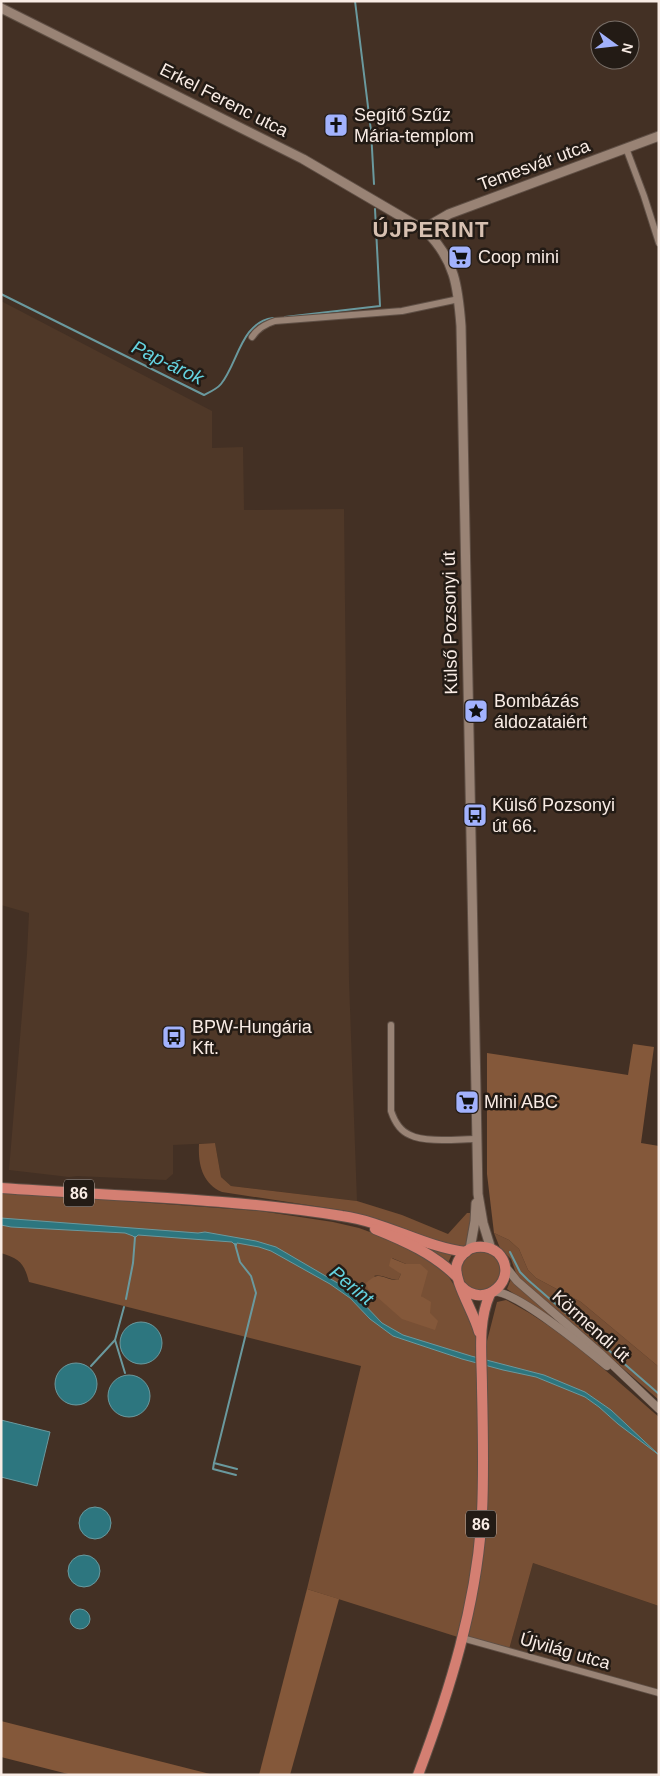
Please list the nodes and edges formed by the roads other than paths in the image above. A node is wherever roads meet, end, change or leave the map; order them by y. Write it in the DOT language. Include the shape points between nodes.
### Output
graph roads {
  1 [pos="1,8"];
  2 [pos="659,136"];
  3 [pos="626,148"];
  4 [pos="426,231"];
  5 [pos="659,243"];
  6 [pos="459,299"];
  7 [pos="252,337"];
  8 [pos="390,1025"];
  9 [pos="477,1139"];
  10 [pos="478,1173"];
  11 [pos="1,1188"];
  12 [pos="319,1213"];
  13 [pos="491,1249"];
  14 [pos="468,1250"];
  15 [pos="504,1265"];
  16 [pos="459,1282"];
  17 [pos="492,1293"];
  18 [pos="481,1340"];
  19 [pos="659,1409"];
  20 [pos="462,1638"];
  21 [pos="659,1694"];
  22 [pos="418,1775"];
  1 -- 4 [label="main road, Erkel Ferenc utca" via="295,154"];
  2 -- 3 [label="main road, Temesvár utca"];
  3 -- 4 [label="main road, Temesvár utca" via="449,214 430,224"];
  3 -- 5 [label="street"];
  4 -- 6 [label="main road, Külső Pozsonyi út" via="437,242 451,266"];
  6 -- 7 [label="street" via="402,311 275,321 265,324"];
  6 -- 9 [label="main road, Külső Pozsonyi út"];
  8 -- 9 [label="street" via="391,1111 395,1121 412,1136"];
  9 -- 10 [label="main road, Külső Pozsonyi út"];
  10 -- 13 [label="main road" via="479,1204"];
  10 -- 14 [label="main road" via="475,1221"];
  11 -- 12 [label="main road, 86" via="243,1204"];
  12 -- 14 [label="main road, 86" via="364,1220 441,1247"];
  12 -- 16 [label="main road, 86" via="401,1241 436,1259"];
  13 -- 14 [label="main road, 86" via="478,1247"];
  13 -- 15 [label="main road" via="501,1257"];
  14 -- 16 [label="main road" via="458,1263"];
  15 -- 17 [label="main road, 86" via="504,1278"];
  15 -- 19 [label="street, Körmendi út" via="517,1281"];
  16 -- 17 [label="main road, 86" via="476,1295"];
  16 -- 18 [label="main road, 86"];
  17 -- 18 [label="main road, 86" via="484,1309"];
  17 -- 19 [label="street, Körmendi út" via="503,1292 526,1305"];
  18 -- 20 [label="main road, 86" via="483,1482 480,1538"];
  20 -- 21 [label="street, Újvilág utca"];
  20 -- 22 [label="main road, 86" via="446,1699"];
}
